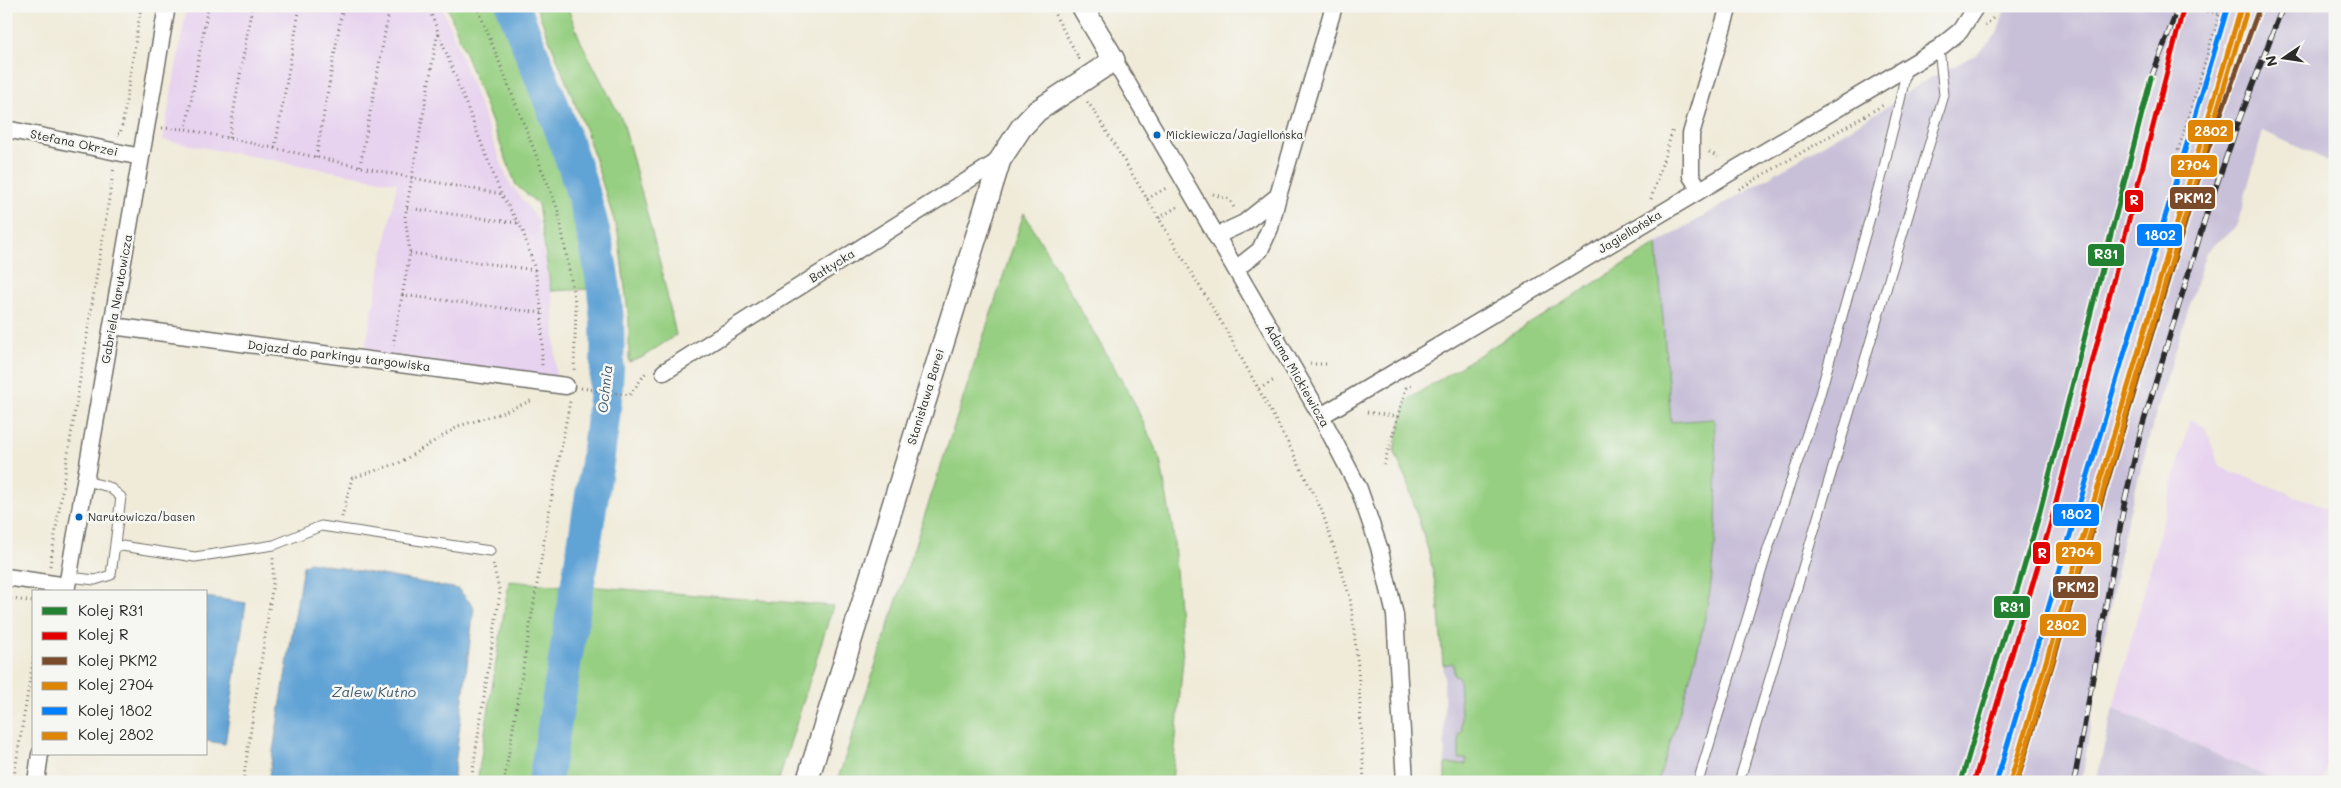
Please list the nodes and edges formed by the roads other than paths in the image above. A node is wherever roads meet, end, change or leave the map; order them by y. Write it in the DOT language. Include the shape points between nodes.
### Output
graph roads {
  1 [pos="167,6"];
  2 [pos="1082,6"];
  3 [pos="1334,6"];
  4 [pos="1729,6"];
  5 [pos="1976,6"];
  6 [pos="1939,48"];
  7 [pos="1114,60"];
  8 [pos="1906,68"];
  9 [pos="6,129"];
  10 [pos="141,157"];
  11 [pos="1000,160"];
  12 [pos="1700,190"];
  13 [pos="1278,196"];
  14 [pos="1216,236"];
  15 [pos="1236,269"];
  16 [pos="112,326"];
  17 [pos="658,367"];
  18 [pos="566,386"];
  19 [pos="1321,416"];
  20 [pos="86,481"];
  21 [pos="115,545"];
  22 [pos="490,551"];
  23 [pos="6,577"];
  24 [pos="68,585"];
  25 [pos="40,756"];
  26 [pos="36,782"];
  27 [pos="807,782"];
  28 [pos="1405,782"];
  29 [pos="1698,782"];
  30 [pos="1739,782"];
  1 -- 10 [label="street, Gabriela Narutowicza"];
  2 -- 7 [label="street, Adama Mickiewicza"];
  3 -- 13 [label="street"];
  4 -- 12 [label="street" via="1691,134 1692,176"];
  5 -- 6 [label="street, Jagiellońska" via="1960,31"];
  6 -- 8 [label="street, Jagiellońska"];
  6 -- 30 [label="lane" via="1944,94"];
  7 -- 11 [label="street, Stanisława Barei" via="1036,111"];
  7 -- 14 [label="street, Adama Mickiewicza"];
  8 -- 12 [label="street, Jagiellońska"];
  8 -- 29 [label="lane" via="1884,168 1818,401 1768,549"];
  9 -- 10 [label="street, Stefana Okrzei"];
  10 -- 16 [label="street, Gabriela Narutowicza"];
  11 -- 17 [label="street, Bałtycka"];
  11 -- 27 [label="street, Stanisława Barei"];
  12 -- 19 [label="street, Jagiellońska"];
  13 -- 14 [label="street" via="1244,224"];
  13 -- 15 [label="street" via="1270,228 1260,250"];
  14 -- 15 [label="street, Adama Mickiewicza"];
  15 -- 19 [label="street, Adama Mickiewicza"];
  16 -- 18 [label="street, Dojazd do parkingu targowiska"];
  16 -- 20 [label="street, Gabriela Narutowicza"];
  19 -- 28 [label="street, Adama Mickiewicza" via="1359,489 1386,574 1395,615"];
  20 -- 21 [label="lane" via="109,487 121,497"];
  20 -- 24 [label="street, Gabriela Narutowicza"];
  21 -- 22 [label="lane" via="195,558 274,545 321,526"];
  21 -- 24 [label="lane" via="111,575"];
  23 -- 24 [label="street"];
  25 -- 26 [label="street"];
}
